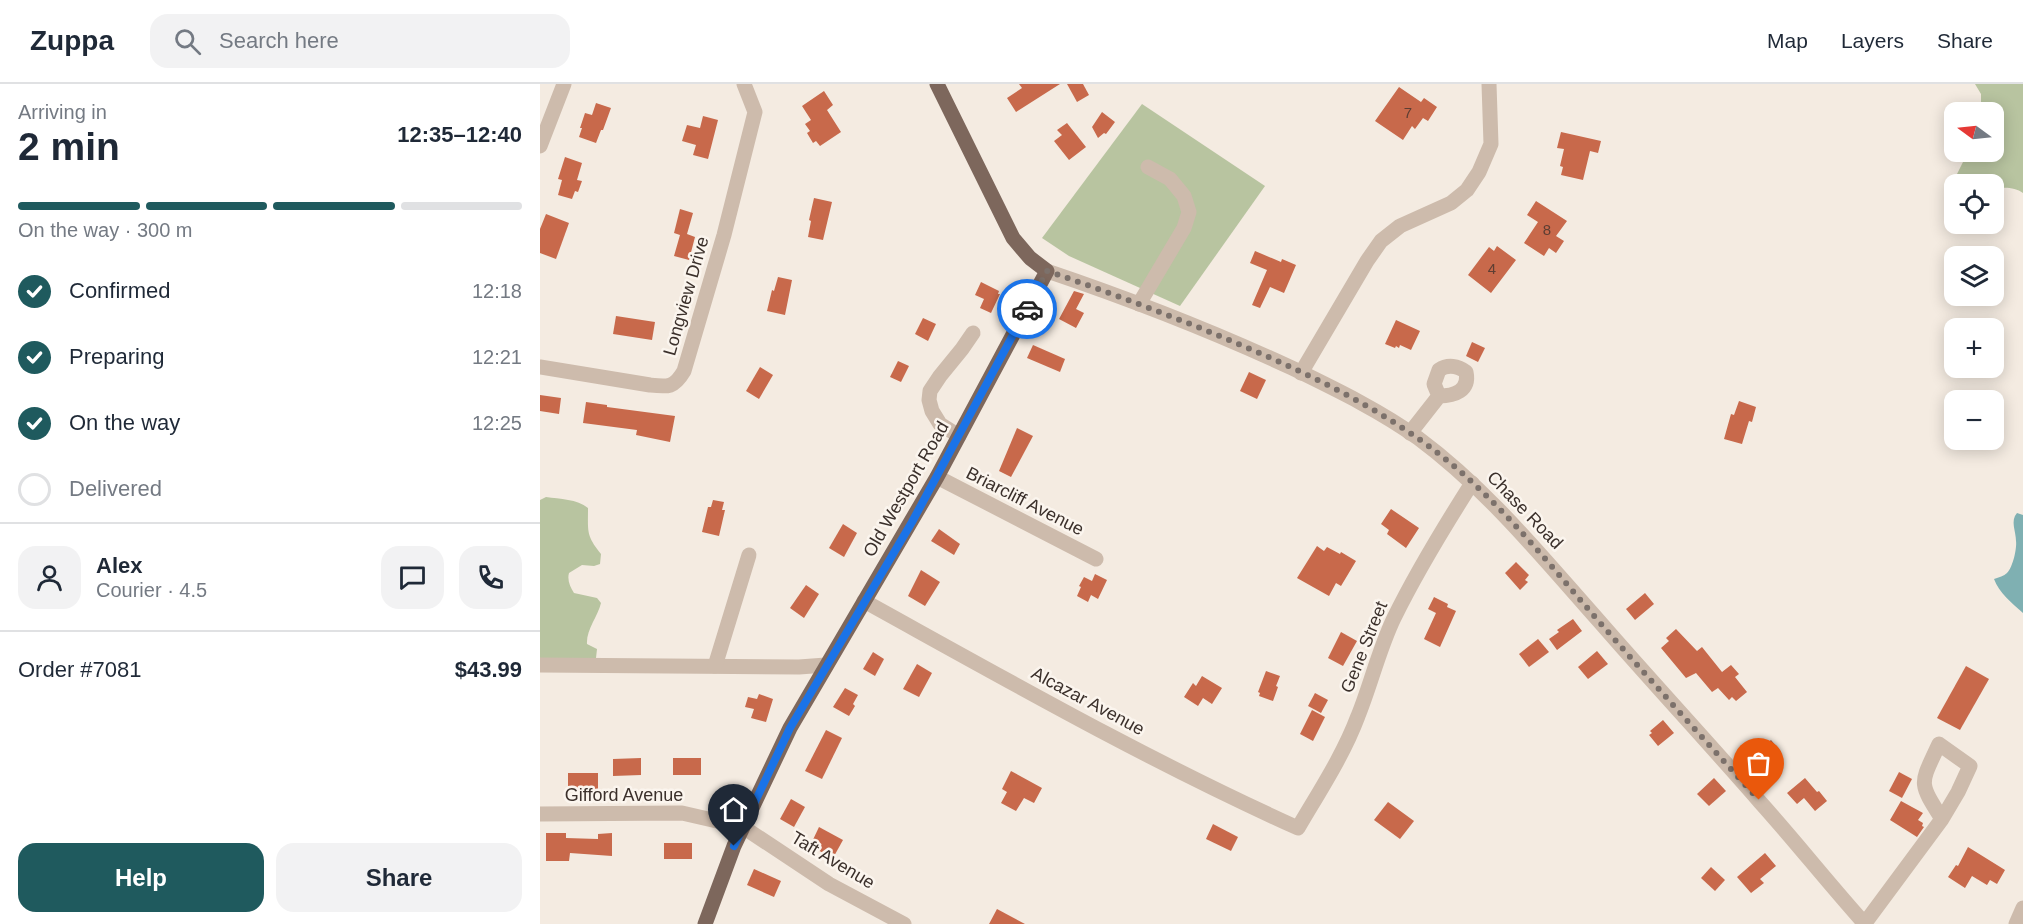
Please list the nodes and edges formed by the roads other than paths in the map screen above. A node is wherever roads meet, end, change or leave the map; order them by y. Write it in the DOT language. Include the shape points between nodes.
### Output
graph roads {
  1 [pos="564,84"];
  2 [pos="744,84"];
  3 [pos="937,84"];
  4 [pos="1489,84"];
  5 [pos="540,146"];
  6 [pos="1148,168"];
  7 [pos="1047,271"];
  8 [pos="1139,304"];
  9 [pos="973,333"];
  10 [pos="540,367"];
  11 [pos="1301,373"];
  12 [pos="1439,396"];
  13 [pos="1410,433"];
  14 [pos="959,436"];
  15 [pos="937,477"];
  16 [pos="1472,483"];
  17 [pos="749,555"];
  18 [pos="1096,559"];
  19 [pos="864,601"];
  20 [pos="540,665"];
  21 [pos="826,665"];
  22 [pos="715,666"];
  23 [pos="540,814"];
  24 [pos="1942,819"];
  25 [pos="743,827"];
  26 [pos="1298,828"];
  27 [pos="2023,908"];
  28 [pos="705,924"];
  29 [pos="904,924"];
  30 [pos="1865,924"];
  31 [pos="2016,924"];
  1 -- 5 [label="street"];
  2 -- 10 [label="street, Longview Drive" via="755,112 724,235 684,371 677,383 665,387"];
  3 -- 7 [label="main road" via="1013,238"];
  4 -- 11 [label="street" via="1491,144 1479,172 1467,190 1451,203 1400,226 1382,241"];
  6 -- 8 [label="street" via="1170,179 1184,196 1189,212 1184,228"];
  7 -- 8 [label="street, Chase Road"];
  7 -- 14 [label="main road, Old Westport Road"];
  8 -- 11 [label="street, Chase Road"];
  9 -- 14 [label="street" via="930,391 932,411 940,424"];
  11 -- 13 [label="street, Chase Road"];
  12 -- 13 [label="street"];
  13 -- 16 [label="street, Chase Road"];
  14 -- 15 [label="main road, Old Westport Road"];
  15 -- 18 [label="street, Briarcliff Avenue"];
  15 -- 19 [label="main road, Old Westport Road"];
  16 -- 26 [label="street, Gene Street" via="1394,619 1359,715"];
  16 -- 30 [label="street, Chase Road" via="1536,548"];
  17 -- 22 [label="street"];
  19 -- 21 [label="main road, Old Westport Road"];
  19 -- 26 [label="street, Alcazar Avenue" via="1199,782"];
  20 -- 22 [label="street"];
  21 -- 22 [label="street"];
  21 -- 25 [label="main road, Old Westport Road" via="790,728"];
  23 -- 25 [label="street, Gifford Avenue" via="682,813"];
  24 -- 30 [label="street"];
  25 -- 28 [label="main road, Old Westport Road"];
  25 -- 29 [label="street, Taft Avenue" via="829,884"];
  27 -- 31 [label="street"];
}
